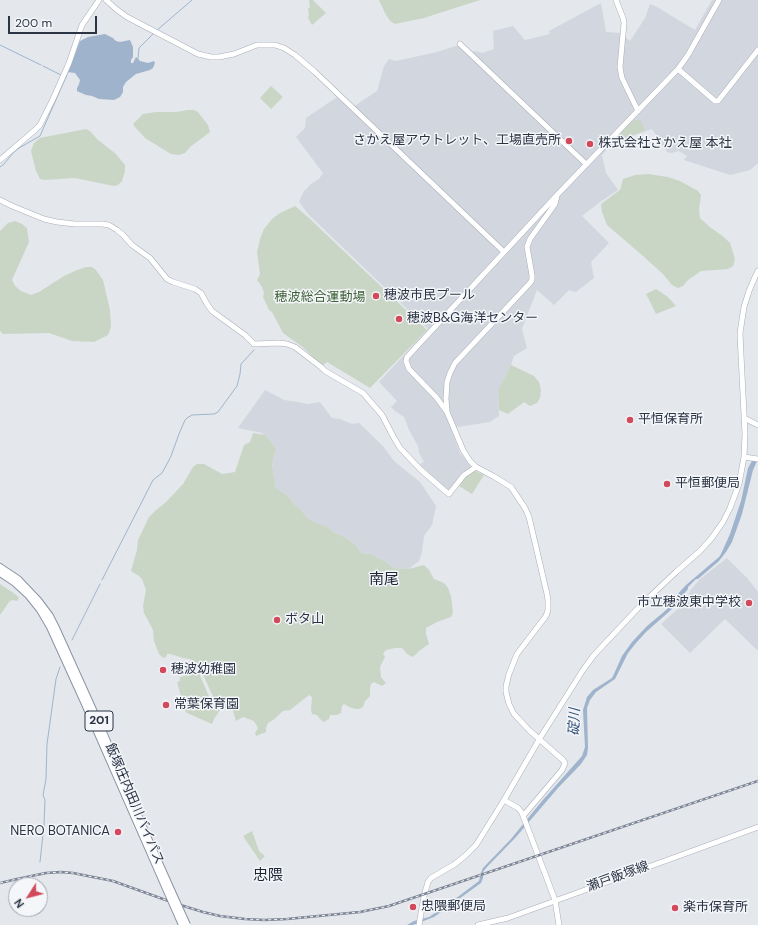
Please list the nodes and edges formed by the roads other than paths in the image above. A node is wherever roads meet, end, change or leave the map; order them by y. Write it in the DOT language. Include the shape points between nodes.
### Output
graph roads {
  1 [pos="98,0"];
  2 [pos="106,0"];
  3 [pos="616,0"];
  4 [pos="719,0"];
  5 [pos="460,44"];
  6 [pos="758,50"];
  7 [pos="678,69"];
  8 [pos="638,111"];
  9 [pos="0,160"];
  10 [pos="586,164"];
  11 [pos="557,195"];
  12 [pos="0,200"];
  13 [pos="504,252"];
  14 [pos="758,271"];
  15 [pos="447,412"];
  16 [pos="744,418"];
  17 [pos="758,426"];
  18 [pos="744,457"];
  19 [pos="758,459"];
  20 [pos="476,467"];
  21 [pos="0,567"];
  22 [pos="0,573"];
  23 [pos="540,738"];
  24 [pos="504,800"];
  25 [pos="524,818"];
  26 [pos="758,826"];
  27 [pos="170,892"];
  28 [pos="555,900"];
  29 [pos="182,925"];
  30 [pos="187,925"];
  31 [pos="419,925"];
  32 [pos="478,925"];
  33 [pos="559,925"];
  1 -- 9 [label="street" via="82,25 40,125"];
  2 -- 13 [label="street" via="127,17 198,54 219,57 257,45 275,45 296,55"];
  3 -- 8 [label="street" via="624,23 621,73"];
  4 -- 7 [label="street"];
  5 -- 10 [label="street"];
  6 -- 7 [label="street" via="715,101"];
  7 -- 8 [label="street"];
  8 -- 10 [label="street"];
  10 -- 11 [label="street"];
  11 -- 13 [label="street"];
  11 -- 15 [label="street" via="555,204 527,247 532,275 530,284 455,363 447,382"];
  12 -- 20 [label="street" via="44,219 75,224 109,225 117,230 150,258 167,279 201,293 212,311 254,344 279,343 295,347 325,371 363,392 382,415 400,448 450,494 464,475"];
  13 -- 15 [label="street" via="406,357 409,369"];
  14 -- 16 [label="street" via="744,307 740,333"];
  15 -- 20 [label="street" via="462,450"];
  16 -- 17 [label="street"];
  16 -- 18 [label="street"];
  18 -- 19 [label="street"];
  18 -- 23 [label="street" via="735,497 716,533 594,655"];
  20 -- 23 [label="street" via="511,488 526,508 529,517 548,610 517,654 509,674 506,692 514,714"];
  21 -- 27 [label="highway, 飯塚庄内田川バイパス / 201" via="29,590 56,628 101,726"];
  22 -- 27 [label="highway, 飯塚庄内田川バイパス / 201" via="28,595 50,626"];
  23 -- 24 [label="street"];
  23 -- 25 [label="street" via="563,760 564,767"];
  24 -- 25 [label="street" via="521,810"];
  24 -- 31 [label="street" via="476,846 428,882"];
  25 -- 28 [label="street"];
  26 -- 28 [label="street, 瀬戸飯塚線"];
  27 -- 29 [label="highway, 飯塚庄内田川バイパス / 201, bridge"];
  27 -- 30 [label="highway, 飯塚庄内田川バイパス / 201, bridge"];
  28 -- 32 [label="street, 瀬戸飯塚線" via="508,918"];
  28 -- 33 [label="street"];
}
